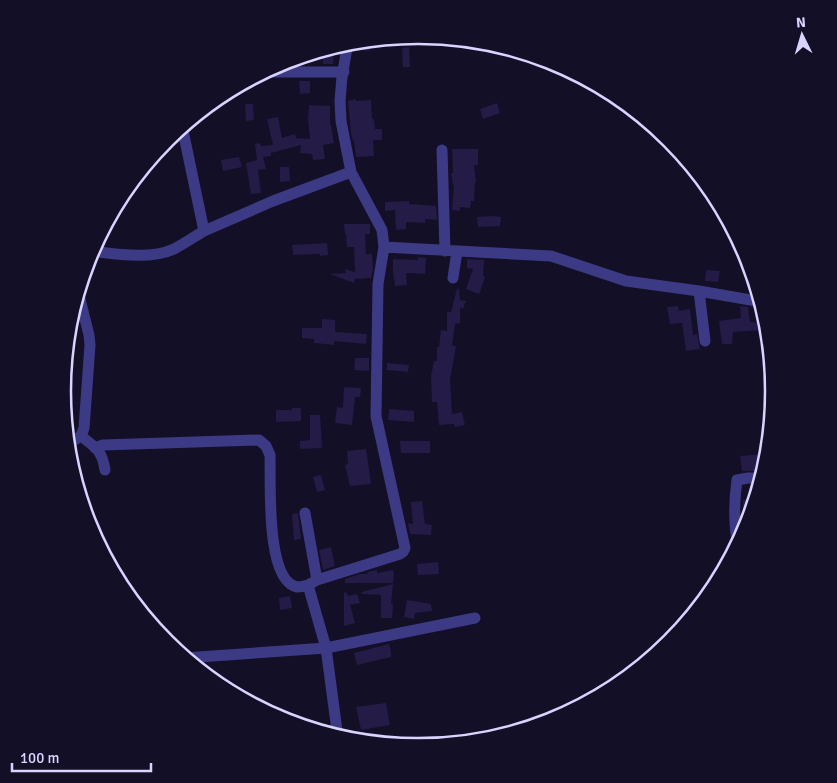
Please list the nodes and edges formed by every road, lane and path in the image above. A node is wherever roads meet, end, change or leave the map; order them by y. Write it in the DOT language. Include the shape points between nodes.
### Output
graph roads {
  1 [pos="347,51"];
  2 [pos="281,72"];
  3 [pos="344,72"];
  4 [pos="184,135"];
  5 [pos="442,150"];
  6 [pos="351,172"];
  7 [pos="204,231"];
  8 [pos="384,247"];
  9 [pos="451,251"];
  10 [pos="100,252"];
  11 [pos="453,278"];
  12 [pos="699,291"];
  13 [pos="754,301"];
  14 [pos="82,306"];
  15 [pos="704,340"];
  16 [pos="81,436"];
  17 [pos="74,439"];
  18 [pos="95,448"];
  19 [pos="105,470"];
  20 [pos="755,478"];
  21 [pos="305,513"];
  22 [pos="737,531"];
  23 [pos="312,582"];
  24 [pos="475,618"];
  25 [pos="326,648"];
  26 [pos="194,657"];
  27 [pos="337,729"];
  1 -- 3 [label="street"];
  2 -- 3 [label="street"];
  3 -- 6 [label="street" via="341,122"];
  4 -- 7 [label="street"];
  5 -- 9 [label="street"];
  6 -- 7 [label="street"];
  6 -- 8 [label="street" via="382,230"];
  7 -- 10 [label="street" via="172,250 149,255"];
  8 -- 9 [label="street"];
  8 -- 23 [label="street" via="378,284 376,416 405,548 400,554"];
  9 -- 11 [label="street"];
  9 -- 12 [label="street" via="551,256 626,281"];
  12 -- 13 [label="street"];
  12 -- 15 [label="street"];
  14 -- 16 [label="street" via="90,345"];
  16 -- 17 [label="street"];
  16 -- 18 [label="street"];
  18 -- 19 [label="street" via="102,456"];
  18 -- 23 [label="street" via="103,444 259,440 270,455 272,536 277,562 289,583 298,587"];
  20 -- 22 [label="street" via="737,480"];
  21 -- 23 [label="street"];
  23 -- 25 [label="street"];
  24 -- 25 [label="street"];
  25 -- 26 [label="street"];
  25 -- 27 [label="street"];
}
